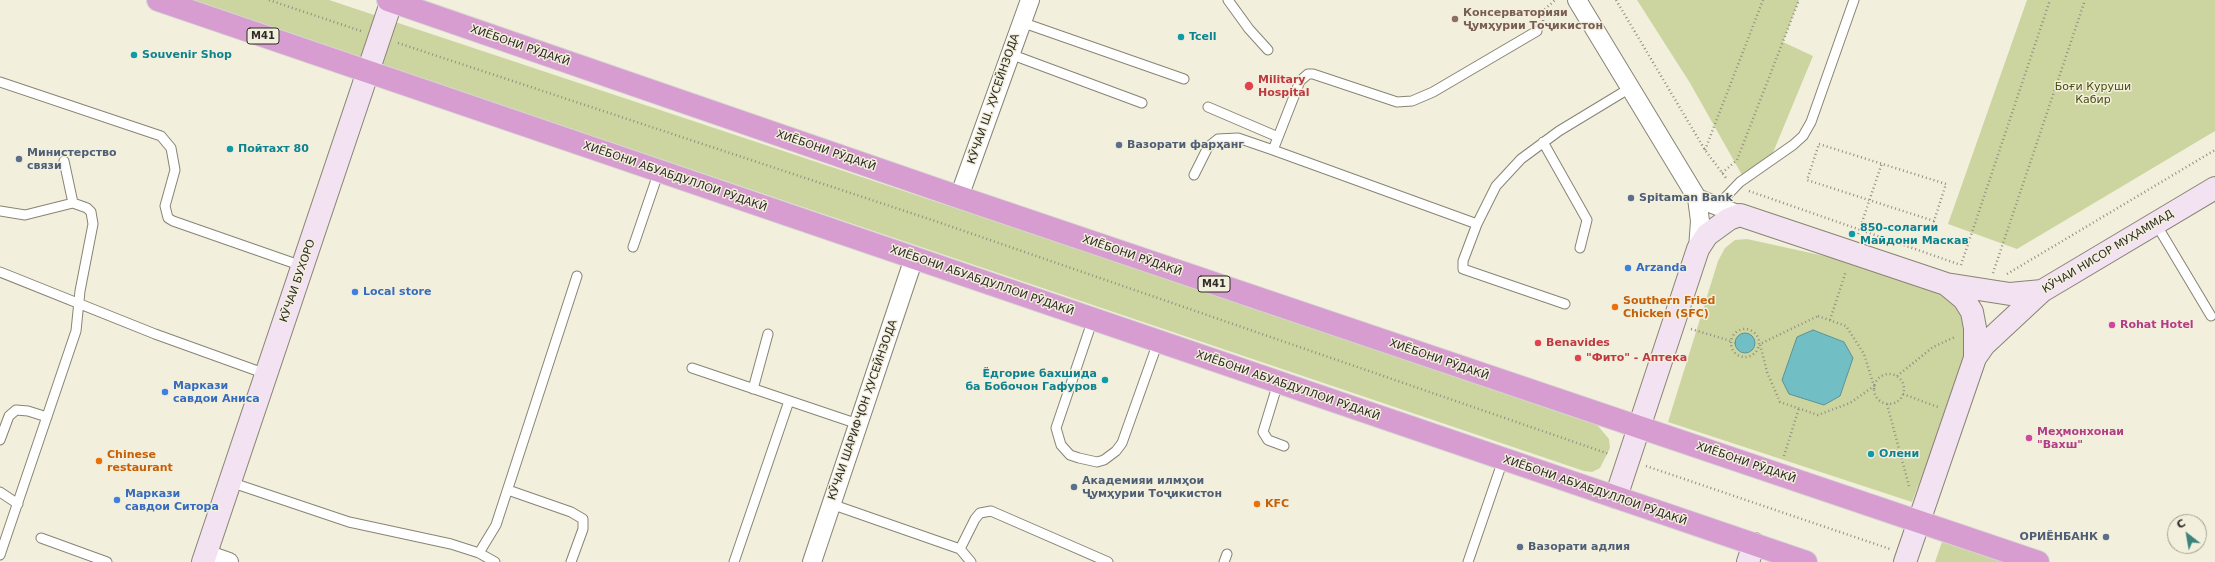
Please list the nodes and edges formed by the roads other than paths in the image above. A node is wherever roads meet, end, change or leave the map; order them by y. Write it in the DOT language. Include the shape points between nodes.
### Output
graph roads {
  1 [pos="158,0"];
  2 [pos="391,0"];
  3 [pos="1030,0"];
  4 [pos="1228,0"];
  5 [pos="1577,0"];
  6 [pos="1854,0"];
  7 [pos="1021,22"];
  8 [pos="1537,31"];
  9 [pos="1268,50"];
  10 [pos="1010,54"];
  11 [pos="368,72"];
  12 [pos="1184,79"];
  13 [pos="0,82"];
  14 [pos="1630,88"];
  15 [pos="1142,102"];
  16 [pos="1208,107"];
  17 [pos="1278,137"];
  18 [pos="1543,142"];
  19 [pos="1273,150"];
  20 [pos="64,161"];
  21 [pos="659,171"];
  22 [pos="1194,175"];
  23 [pos="2215,188"];
  24 [pos="959,197"];
  25 [pos="1697,198"];
  26 [pos="73,203"];
  27 [pos="1717,206"];
  28 [pos="0,211"];
  29 [pos="1740,215"];
  30 [pos="1476,224"];
  31 [pos="2156,224"];
  32 [pos="633,247"];
  33 [pos="1580,248"];
  34 [pos="1698,249"];
  35 [pos="914,258"];
  36 [pos="303,266"];
  37 [pos="0,272"];
  38 [pos="578,276"];
  39 [pos="1946,284"];
  40 [pos="2042,291"];
  41 [pos="80,304"];
  42 [pos="1565,304"];
  43 [pos="2211,316"];
  44 [pos="1093,320"];
  45 [pos="768,334"];
  46 [pos="1158,342"];
  47 [pos="1975,358"];
  48 [pos="692,368"];
  49 [pos="266,374"];
  50 [pos="1278,383"];
  51 [pos="753,389"];
  52 [pos="789,401"];
  53 [pos="47,417"];
  54 [pos="858,424"];
  55 [pos="1639,427"];
  56 [pos="0,440"];
  57 [pos="1284,446"];
  58 [pos="1503,460"];
  59 [pos="230,482"];
  60 [pos="508,490"];
  61 [pos="0,492"];
  62 [pos="1616,497"];
  63 [pos="18,504"];
  64 [pos="831,504"];
  65 [pos="1919,522"];
  66 [pos="41,538"];
  67 [pos="960,550"];
  68 [pos="479,553"];
  69 [pos="1751,553"];
  70 [pos="0,555"];
  71 [pos="204,558"];
  72 [pos="1906,558"];
  73 [pos="96,560"];
  74 [pos="107,562"];
  75 [pos="229,562"];
  76 [pos="495,562"];
  77 [pos="571,562"];
  78 [pos="734,562"];
  79 [pos="812,562"];
  80 [pos="971,562"];
  81 [pos="1108,562"];
  82 [pos="1468,562"];
  83 [pos="1806,562"];
  84 [pos="2038,562"];
  1 -- 11 [label="highway, ХИЁБОНИ АБУАБДУЛЛОИ РӮДАКӢ / M41"];
  2 -- 11 [label="street, КӮЧАИ БУХОРО"];
  2 -- 24 [label="highway, ХИЁБОНИ РӮДАКӢ / M41"];
  3 -- 7 [label="street, КӮЧАИ Ш. ҲУСЕЙНЗОДА"];
  4 -- 9 [label="lane"];
  5 -- 14 [label="street"];
  6 -- 27 [label="lane" via="1807,130 1793,145 1735,186"];
  7 -- 10 [label="street, КӮЧАИ Ш. ҲУСЕЙНЗОДА"];
  7 -- 12 [label="lane"];
  8 -- 17 [label="lane" via="1433,92 1412,101 1396,102 1308,74 1300,81"];
  10 -- 15 [label="lane"];
  10 -- 24 [label="street, КӮЧАИ Ш. ҲУСЕЙНЗОДА"];
  11 -- 21 [label="highway, ХИЁБОНИ АБУАБДУЛЛОИ РӮДАКӢ / M41"];
  11 -- 36 [label="street, КӮЧАИ БУХОРО"];
  13 -- 36 [label="lane" via="161,136 171,148 175,170 165,206 168,218"];
  14 -- 18 [label="lane"];
  14 -- 25 [label="street"];
  16 -- 17 [label="lane"];
  17 -- 19 [label="lane"];
  18 -- 30 [label="lane" via="1503,176"];
  18 -- 33 [label="lane" via="1587,220"];
  19 -- 22 [label="lane" via="1238,138 1218,139 1208,148"];
  19 -- 30 [label="lane"];
  20 -- 26 [label="lane"];
  21 -- 32 [label="lane"];
  21 -- 35 [label="highway, ХИЁБОНИ АБУАБДУЛЛОИ РӮДАКӢ / M41"];
  23 -- 31 [label="street, КӮЧАИ НИСОР МУҲАММАД"];
  24 -- 55 [label="highway, ХИЁБОНИ РӮДАКӢ / M41"];
  25 -- 27 [label="street"];
  25 -- 34 [label="street" via="1700,221"];
  26 -- 28 [label="lane" via="25,215"];
  26 -- 41 [label="lane" via="91,212 93,224"];
  27 -- 29 [label="street"];
  29 -- 34 [label="street" via="1714,229"];
  29 -- 39 [label="street"];
  30 -- 42 [label="lane" via="1463,261 1463,269"];
  31 -- 40 [label="street, КӮЧАИ НИСОР МУҲАММАД"];
  31 -- 43 [label="lane"];
  34 -- 55 [label="street"];
  35 -- 44 [label="highway, ХИЁБОНИ АБУАБДУЛЛОИ РӮДАКӢ / M41"];
  35 -- 54 [label="street, КӮЧАИ ШАРИФҶОН ҲУСЕЙНЗОДА"];
  36 -- 49 [label="street, КӮЧАИ БУХОРО"];
  37 -- 41 [label="lane"];
  38 -- 60 [label="lane"];
  39 -- 40 [label="street" via="2010,294"];
  39 -- 47 [label="street, КӮЧАИ НИСОР МУҲАММАД" via="1964,299 1972,312"];
  40 -- 47 [label="street, КӮЧАИ НИСОР МУҲАММАД" via="1991,338"];
  41 -- 49 [label="lane"];
  41 -- 53 [label="lane" via="76,331"];
  44 -- 46 [label="highway, ХИЁБОНИ АБУАБДУЛЛОИ РӮДАКӢ / M41"];
  44 -- 46 [label="lane" via="1056,428 1060,445 1070,455 1097,462 1116,451 1122,443"];
  45 -- 51 [label="lane"];
  46 -- 50 [label="highway, ХИЁБОНИ АБУАБДУЛЛОИ РӮДАКӢ / M41"];
  47 -- 65 [label="street, КӮЧАИ НИСОР МУҲАММАД"];
  48 -- 51 [label="lane"];
  49 -- 59 [label="street, КӮЧАИ БУХОРО"];
  50 -- 57 [label="lane" via="1263,432 1268,440"];
  50 -- 58 [label="highway, ХИЁБОНИ АБУАБДУЛЛОИ РӮДАКӢ / M41"];
  51 -- 52 [label="lane"];
  52 -- 54 [label="lane"];
  52 -- 78 [label="lane"];
  53 -- 56 [label="lane" via="16,410 9,416"];
  53 -- 63 [label="lane"];
  54 -- 64 [label="street, КӮЧАИ ШАРИФҶОН ҲУСЕЙНЗОДА"];
  55 -- 62 [label="street"];
  55 -- 65 [label="highway, ХИЁБОНИ РӮДАКӢ / M41"];
  58 -- 62 [label="highway, ХИЁБОНИ АБУАБДУЛЛОИ РӮДАКӢ / M41"];
  58 -- 82 [label="lane"];
  59 -- 68 [label="lane" via="349,522 444,542"];
  59 -- 71 [label="street, КӮЧАИ БУХОРО"];
  60 -- 68 [label="lane" via="495,529"];
  60 -- 77 [label="lane" via="572,512 583,519 583,529"];
  61 -- 63 [label="lane"];
  62 -- 69 [label="highway, ХИЁБОНИ АБУАБДУЛЛОИ РӮДАКӢ / M41"];
  63 -- 70 [label="lane"];
  64 -- 67 [label="lane"];
  64 -- 79 [label="street, КӮЧАИ ШАРИФҶОН ҲУСЕЙНЗОДА"];
  65 -- 72 [label="street, КӮЧАИ НИСОР МУҲАММАД"];
  65 -- 84 [label="highway, ХИЁБОНИ РӮДАКӢ / M41"];
  66 -- 73 [label="lane"];
  67 -- 80 [label="lane"];
  67 -- 81 [label="lane" via="974,519 980,513 991,511"];
  68 -- 76 [label="lane"];
  69 -- 83 [label="highway, ХИЁБОНИ АБУАБДУЛЛОИ РӮДАКӢ / M41"];
  71 -- 75 [label="street"];
  73 -- 74 [label="lane"];
}
